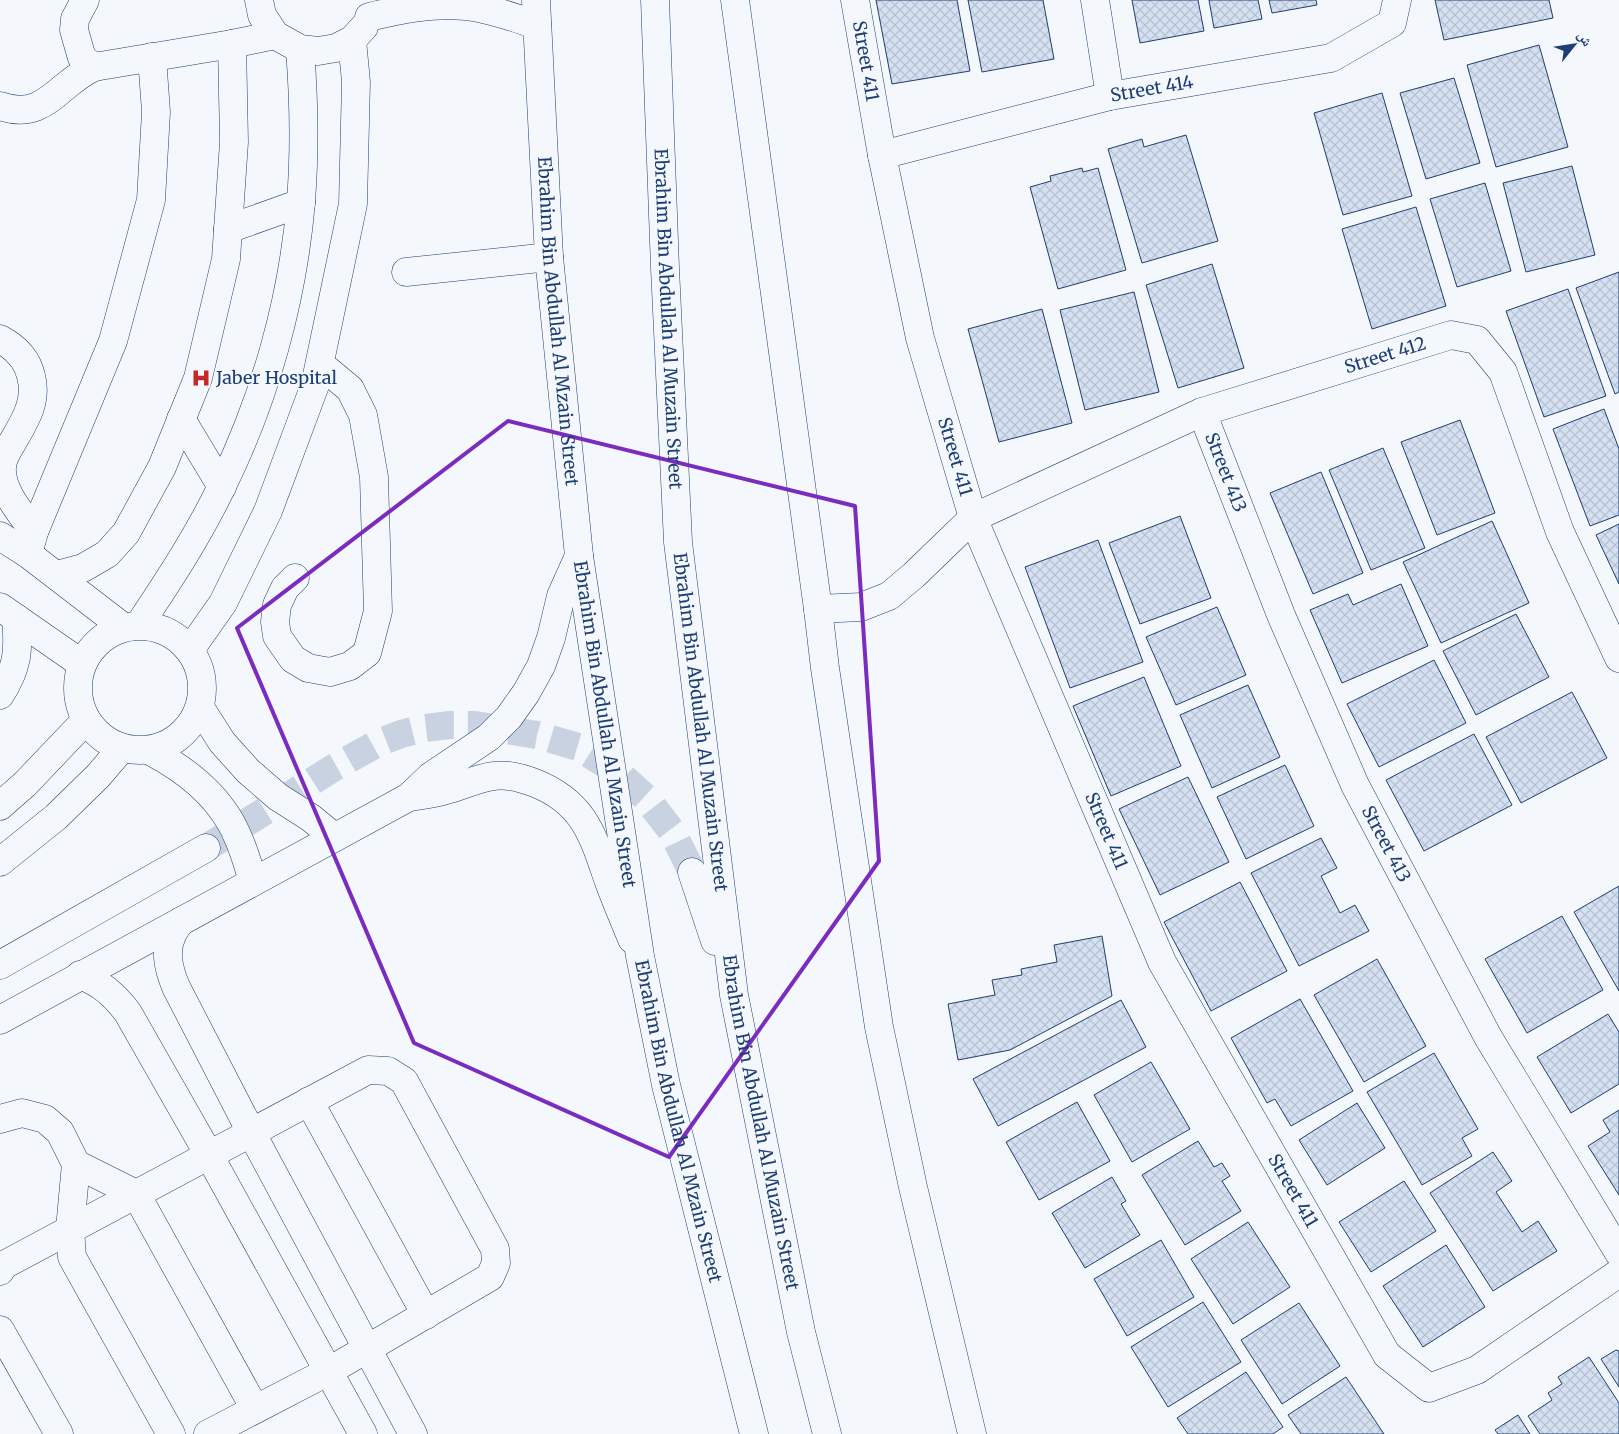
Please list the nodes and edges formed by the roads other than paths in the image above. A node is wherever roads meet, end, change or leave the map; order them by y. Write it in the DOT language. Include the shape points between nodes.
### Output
graph roads {
  1 [pos="85,0"];
  2 [pos="259,0"];
  3 [pos="655,0"];
  4 [pos="735,0"];
  5 [pos="855,0"];
  6 [pos="1095,0"];
  7 [pos="1397,0"];
  8 [pos="372,9"];
  9 [pos="537,13"];
  10 [pos="275,35"];
  11 [pos="352,40"];
  12 [pos="232,44"];
  13 [pos="300,49"];
  14 [pos="152,57"];
  15 [pos="94,67"];
  16 [pos="1110,96"];
  17 [pos="0,106"];
  18 [pos="882,155"];
  19 [pos="301,202"];
  20 [pos="228,229"];
  21 [pos="549,257"];
  22 [pos="406,272"];
  23 [pos="0,339"];
  24 [pos="320,364"];
  25 [pos="1202,412"];
  26 [pos="181,419"];
  27 [pos="222,487"];
  28 [pos="973,518"];
  29 [pos="0,536"];
  30 [pos="31,543"];
  31 [pos="579,556"];
  32 [pos="57,575"];
  33 [pos="295,578"];
  34 [pos="818,609"];
  35 [pos="8,613"];
  36 [pos="131,626"];
  37 [pos="190,650"];
  38 [pos="1619,658"];
  39 [pos="82,664"];
  40 [pos="0,695"];
  41 [pos="201,709"];
  42 [pos="86,720"];
  43 [pos="122,748"];
  44 [pos="152,752"];
  45 [pos="409,797"];
  46 [pos="0,806"];
  47 [pos="334,837"];
  48 [pos="206,848"];
  49 [pos="0,862"];
  50 [pos="692,872"];
  51 [pos="253,881"];
  52 [pos="181,921"];
  53 [pos="640,956"];
  54 [pos="0,965"];
  55 [pos="80,975"];
  56 [pos="734,995"];
  57 [pos="0,1020"];
  58 [pos="309,1101"];
  59 [pos="0,1118"];
  60 [pos="251,1132"];
  61 [pos="209,1155"];
  62 [pos="76,1164"];
  63 [pos="136,1194"];
  64 [pos="70,1229"];
  65 [pos="1619,1254"];
  66 [pos="0,1271"];
  67 [pos="1619,1273"];
  68 [pos="426,1315"];
  69 [pos="0,1330"];
  70 [pos="367,1349"];
  71 [pos="329,1371"];
  72 [pos="255,1409"];
  73 [pos="59,1434"];
  74 [pos="171,1434"];
  75 [pos="208,1434"];
  76 [pos="363,1434"];
  77 [pos="413,1434"];
  78 [pos="754,1434"];
  79 [pos="827,1434"];
  80 [pos="972,1434"];
  1 -- 15 [label="street" via="75,19 74,30 82,58"];
  2 -- 10 [label="street" via="262,15"];
  3 -- 56 [label="street, Ebrahim Bin Abdullah Al Muzain Street" via="678,542"];
  4 -- 34 [label="street"];
  5 -- 18 [label="street, Street 411"];
  6 -- 16 [label="street"];
  7 -- 16 [label="street, Street 414" via="1392,23 1331,58"];
  8 -- 9 [label="street" via="434,5 468,6 500,13"];
  8 -- 11 [label="street" via="362,30"];
  9 -- 21 [label="street, Ebrahim Bin Abdullah Al Mzain Street"];
  10 -- 12 [label="street"];
  10 -- 13 [label="street"];
  11 -- 13 [label="street" via="327,50"];
  11 -- 24 [label="street" via="356,82 353,204"];
  12 -- 14 [label="street"];
  12 -- 20 [label="street" via="234,142"];
  13 -- 19 [label="street" via="304,126"];
  14 -- 15 [label="street"];
  14 -- 30 [label="street" via="156,112 151,200 114,341"];
  15 -- 17 [label="street" via="33,109 13,110"];
  16 -- 18 [label="street, Street 414"];
  18 -- 28 [label="street, Street 411" via="920,338"];
  19 -- 20 [label="street"];
  19 -- 27 [label="street" via="290,276 274,348 251,419"];
  20 -- 26 [label="street" via="226,259 198,378"];
  21 -- 22 [label="street"];
  21 -- 31 [label="street, Ebrahim Bin Abdullah Al Mzain Street"];
  23 -- 30 [label="street" via="22,355 33,383 30,412 6,453 2,471 3,482"];
  24 -- 33 [label="street" via="350,389 363,415 374,477 378,611 367,653 350,666 330,672 308,668 293,659 277,636 274,622 285,588"];
  24 -- 37 [label="street" via="268,510 223,603"];
  25 -- 28 [label="street, Street 412"];
  25 -- 38 [label="street, Street 412" via="1451,335 1477,340 1503,372 1560,532"];
  25 -- 65 [label="street, Street 413" via="1281,614 1355,785 1488,1037"];
  26 -- 27 [label="street"];
  26 -- 32 [label="street" via="162,467 126,533 107,554 83,568"];
  27 -- 36 [label="street" via="197,534"];
  28 -- 34 [label="street, Street 412" via="889,596 861,607"];
  28 -- 67 [label="street, Street 411" via="1162,962 1387,1355 1429,1388 1476,1370"];
  29 -- 30 [label="street"];
  30 -- 32 [label="street"];
  31 -- 45 [label="street" via="561,596 552,638 526,694 489,737 431,776"];
  31 -- 53 [label="street, Ebrahim Bin Abdullah Al Mzain Street"];
  32 -- 36 [label="street"];
  34 -- 80 [label="street" via="879,1027"];
  35 -- 39 [label="street"];
  35 -- 40 [label="street" via="19,645 13,671"];
  36 -- 37 [label="street" via="168,631"];
  36 -- 39 [label="street" via="98,640"];
  37 -- 41 [label="street" via="200,669"];
  39 -- 42 [label="street" via="77,692"];
  41 -- 44 [label="street" via="188,728 172,742"];
  41 -- 47 [label="street" via="222,742 248,771"];
  42 -- 43 [label="street" via="101,737"];
  42 -- 46 [label="street"];
  43 -- 44 [label="street"];
  43 -- 49 [label="street" via="56,817"];
  44 -- 51 [label="street" via="197,781 215,801 242,847"];
  45 -- 47 [label="street"];
  45 -- 53 [label="street" via="445,791 495,776 527,780 557,794 577,811 592,833"];
  47 -- 51 [label="street"];
  48 -- 54 [label="street"];
  50 -- 56 [label="street"];
  51 -- 52 [label="street"];
  52 -- 55 [label="street"];
  52 -- 60 [label="street" via="171,935 169,970"];
  53 -- 78 [label="street, Ebrahim Bin Abdullah Al Mzain Street" via="666,1085"];
  55 -- 57 [label="street"];
  55 -- 61 [label="street" via="107,989 128,1013"];
  56 -- 79 [label="street, Ebrahim Bin Abdullah Al Muzain Street" via="802,1332"];
  58 -- 60 [label="street"];
  58 -- 68 [label="street"];
  58 -- 68 [label="street" via="368,1070 388,1071 404,1081 495,1250 496,1263 490,1277"];
  59 -- 62 [label="street" via="22,1113 45,1119 60,1132"];
  60 -- 61 [label="street"];
  60 -- 70 [label="street"];
  61 -- 63 [label="street"];
  61 -- 71 [label="street"];
  62 -- 63 [label="street"];
  62 -- 64 [label="street"];
  63 -- 64 [label="street"];
  63 -- 72 [label="street"];
  64 -- 66 [label="street" via="4,1265"];
  64 -- 74 [label="street" via="72,1257"];
  68 -- 70 [label="street"];
  69 -- 73 [label="street"];
  70 -- 71 [label="street"];
  70 -- 77 [label="street"];
  71 -- 72 [label="street"];
  71 -- 76 [label="street"];
  72 -- 75 [label="street"];
}
